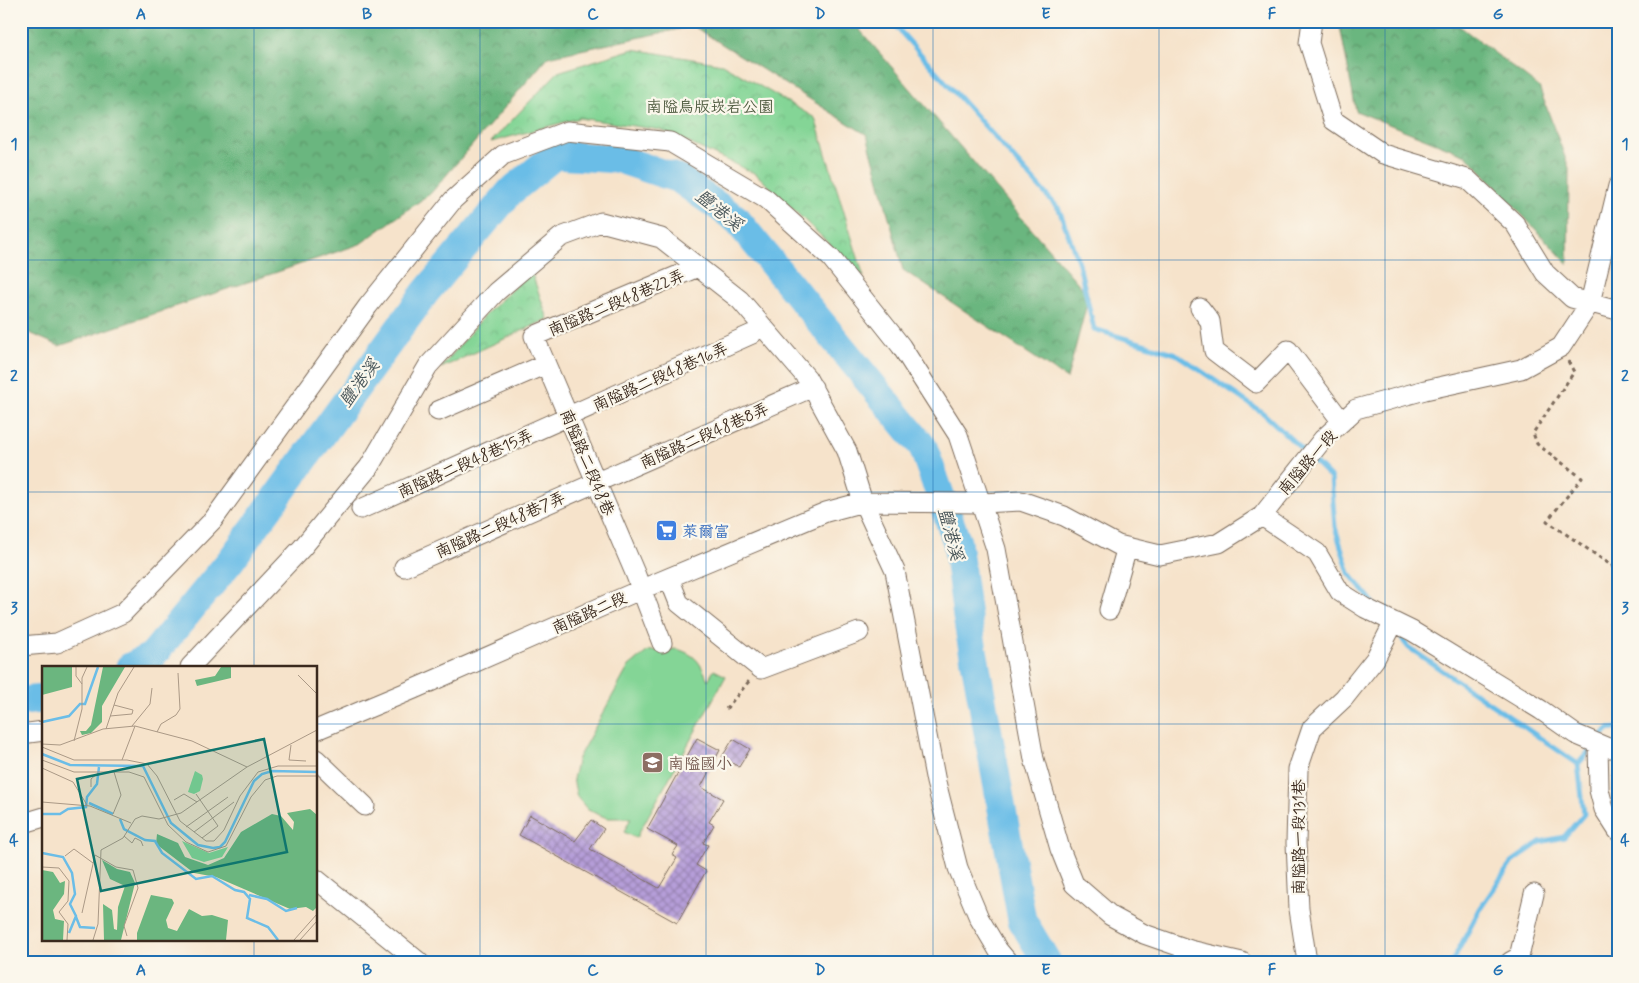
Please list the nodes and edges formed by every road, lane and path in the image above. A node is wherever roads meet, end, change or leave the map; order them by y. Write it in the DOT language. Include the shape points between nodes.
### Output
graph roads {
  1 [pos="1312,21"];
  2 [pos="1618,186"];
  3 [pos="698,267"];
  4 [pos="1590,303"];
  5 [pos="1200,308"];
  6 [pos="1618,310"];
  7 [pos="752,334"];
  8 [pos="534,336"];
  9 [pos="1561,347"];
  10 [pos="546,364"];
  11 [pos="813,387"];
  12 [pos="438,411"];
  13 [pos="569,417"];
  14 [pos="1342,422"];
  15 [pos="595,482"];
  16 [pos="864,502"];
  17 [pos="982,503"];
  18 [pos="361,509"];
  19 [pos="1262,516"];
  20 [pos="1127,547"];
  21 [pos="404,567"];
  22 [pos="1618,570"];
  23 [pos="669,578"];
  24 [pos="642,588"];
  25 [pos="1109,610"];
  26 [pos="1394,622"];
  27 [pos="860,632"];
  28 [pos="662,643"];
  29 [pos="21,646"];
  30 [pos="191,666"];
  31 [pos="761,669"];
  32 [pos="726,709"];
  33 [pos="318,729"];
  34 [pos="42,731"];
  35 [pos="21,734"];
  36 [pos="1598,744"];
  37 [pos="1618,748"];
  38 [pos="318,761"];
  39 [pos="365,806"];
  40 [pos="42,818"];
  41 [pos="21,824"];
  42 [pos="1618,831"];
  43 [pos="318,880"];
  44 [pos="1534,894"];
  45 [pos="419,962"];
  46 [pos="1008,962"];
  47 [pos="1242,962"];
  48 [pos="1307,962"];
  49 [pos="1510,962"];
  1 -- 4 [label="street" via="1309,43 1333,120 1383,154 1467,179 1516,224 1545,273 1572,298"];
  2 -- 4 [label="street, 南隘路一段"];
  3 -- 8 [label="street, 南隘路二段48巷22弄"];
  3 -- 11 [label="street" via="740,300"];
  3 -- 30 [label="street" via="661,238 601,222 561,237 496,292 428,366 369,467 302,548"];
  4 -- 6 [label="street"];
  4 -- 9 [label="street, 南隘路一段"];
  5 -- 14 [label="street" via="1210,321 1214,351 1256,383 1288,350"];
  7 -- 13 [label="street, 南隘路二段48巷16弄"];
  8 -- 10 [label="street, 南隘路二段48巷"];
  9 -- 14 [label="street, 南隘路一段" via="1521,369 1356,409"];
  9 -- 22 [label="path" via="1574,372 1533,433 1537,444 1582,478 1546,521"];
  10 -- 12 [label="street"];
  10 -- 13 [label="street, 南隘路二段48巷"];
  11 -- 15 [label="street, 南隘路二段48巷8弄"];
  11 -- 16 [label="street" via="847,451"];
  13 -- 15 [label="street, 南隘路二段48巷"];
  13 -- 18 [label="street, 南隘路二段48巷15弄"];
  14 -- 19 [label="street, 南隘路一段" via="1323,439"];
  15 -- 21 [label="street, 南隘路二段48巷7弄"];
  15 -- 24 [label="street, 南隘路二段48巷"];
  16 -- 17 [label="street, 南隘路一段"];
  16 -- 23 [label="street, 南隘路二段" via="826,512"];
  16 -- 46 [label="street" via="896,571 936,782 958,868 979,918"];
  17 -- 20 [label="street, 南隘路一段" via="1021,501 1064,516"];
  17 -- 29 [label="street" via="958,436 901,346 831,258 766,199 670,142 567,131 503,155 453,200 368,306 212,520 122,613 57,643"];
  17 -- 47 [label="street" via="996,548 1034,759 1060,849 1074,884 1111,916 1144,934 1190,950"];
  19 -- 20 [label="street, 南隘路一段" via="1219,543 1160,555"];
  19 -- 26 [label="street" via="1317,553 1340,592"];
  20 -- 25 [label="street"];
  23 -- 24 [label="street, 南隘路二段"];
  23 -- 31 [label="street" via="679,603"];
  24 -- 28 [label="street, 南隘路二段48巷"];
  24 -- 33 [label="street, 南隘路二段"];
  26 -- 36 [label="street" via="1542,710 1575,734"];
  26 -- 48 [label="street, 南隘路一段131巷" via="1375,659 1344,698 1312,728 1298,769 1296,843 1299,909"];
  27 -- 31 [label="street"];
  31 -- 32 [label="path"];
  34 -- 35 [label="street"];
  36 -- 37 [label="street"];
  36 -- 42 [label="street" via="1599,790 1604,810"];
  38 -- 39 [label="street"];
  40 -- 41 [label="street"];
  43 -- 45 [label="street"];
  44 -- 49 [label="street" via="1519,957"];
}
